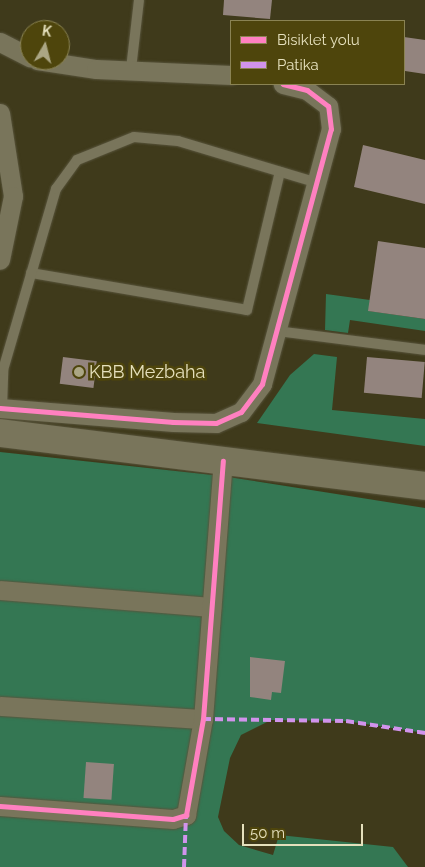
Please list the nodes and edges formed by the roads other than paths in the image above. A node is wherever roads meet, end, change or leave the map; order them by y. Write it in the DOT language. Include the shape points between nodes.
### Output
graph roads {
  1 [pos="139,0"];
  2 [pos="0,42"];
  3 [pos="20,52"];
  4 [pos="70,63"];
  5 [pos="131,69"];
  6 [pos="230,75"];
  7 [pos="287,85"];
  8 [pos="0,112"];
  9 [pos="2,131"];
  10 [pos="280,172"];
  11 [pos="318,183"];
  12 [pos="0,260"];
  13 [pos="31,273"];
  14 [pos="277,331"];
  15 [pos="425,350"];
  16 [pos="1,416"];
  17 [pos="0,452"];
  18 [pos="222,468"];
  19 [pos="425,486"];
  20 [pos="425,503"];
  21 [pos="0,590"];
  22 [pos="211,608"];
  23 [pos="0,706"];
  24 [pos="203,719"];
  25 [pos="0,806"];
  1 -- 5 [label="lane"];
  2 -- 3 [label="street"];
  4 -- 5 [label="street"];
  5 -- 6 [label="street"];
  7 -- 11 [label="street" via="307,90 328,106 332,129"];
  8 -- 9 [label="street"];
  9 -- 12 [label="street" via="12,196"];
  10 -- 11 [label="lane"];
  10 -- 13 [label="lane" via="178,141 134,137 101,147 77,160 56,189"];
  10 -- 13 [label="lane" via="247,310"];
  11 -- 14 [label="street"];
  13 -- 16 [label="lane" via="3,370"];
  14 -- 15 [label="lane"];
  14 -- 16 [label="street" via="262,384 240,412 216,423"];
  16 -- 18 [label="main road"];
  17 -- 18 [label="main road"];
  18 -- 19 [label="main road"];
  18 -- 20 [label="main road"];
  18 -- 22 [label="street"];
  21 -- 22 [label="street"];
  22 -- 24 [label="street"];
  23 -- 24 [label="street"];
  24 -- 25 [label="street" via="186,815 173,819"];
}
